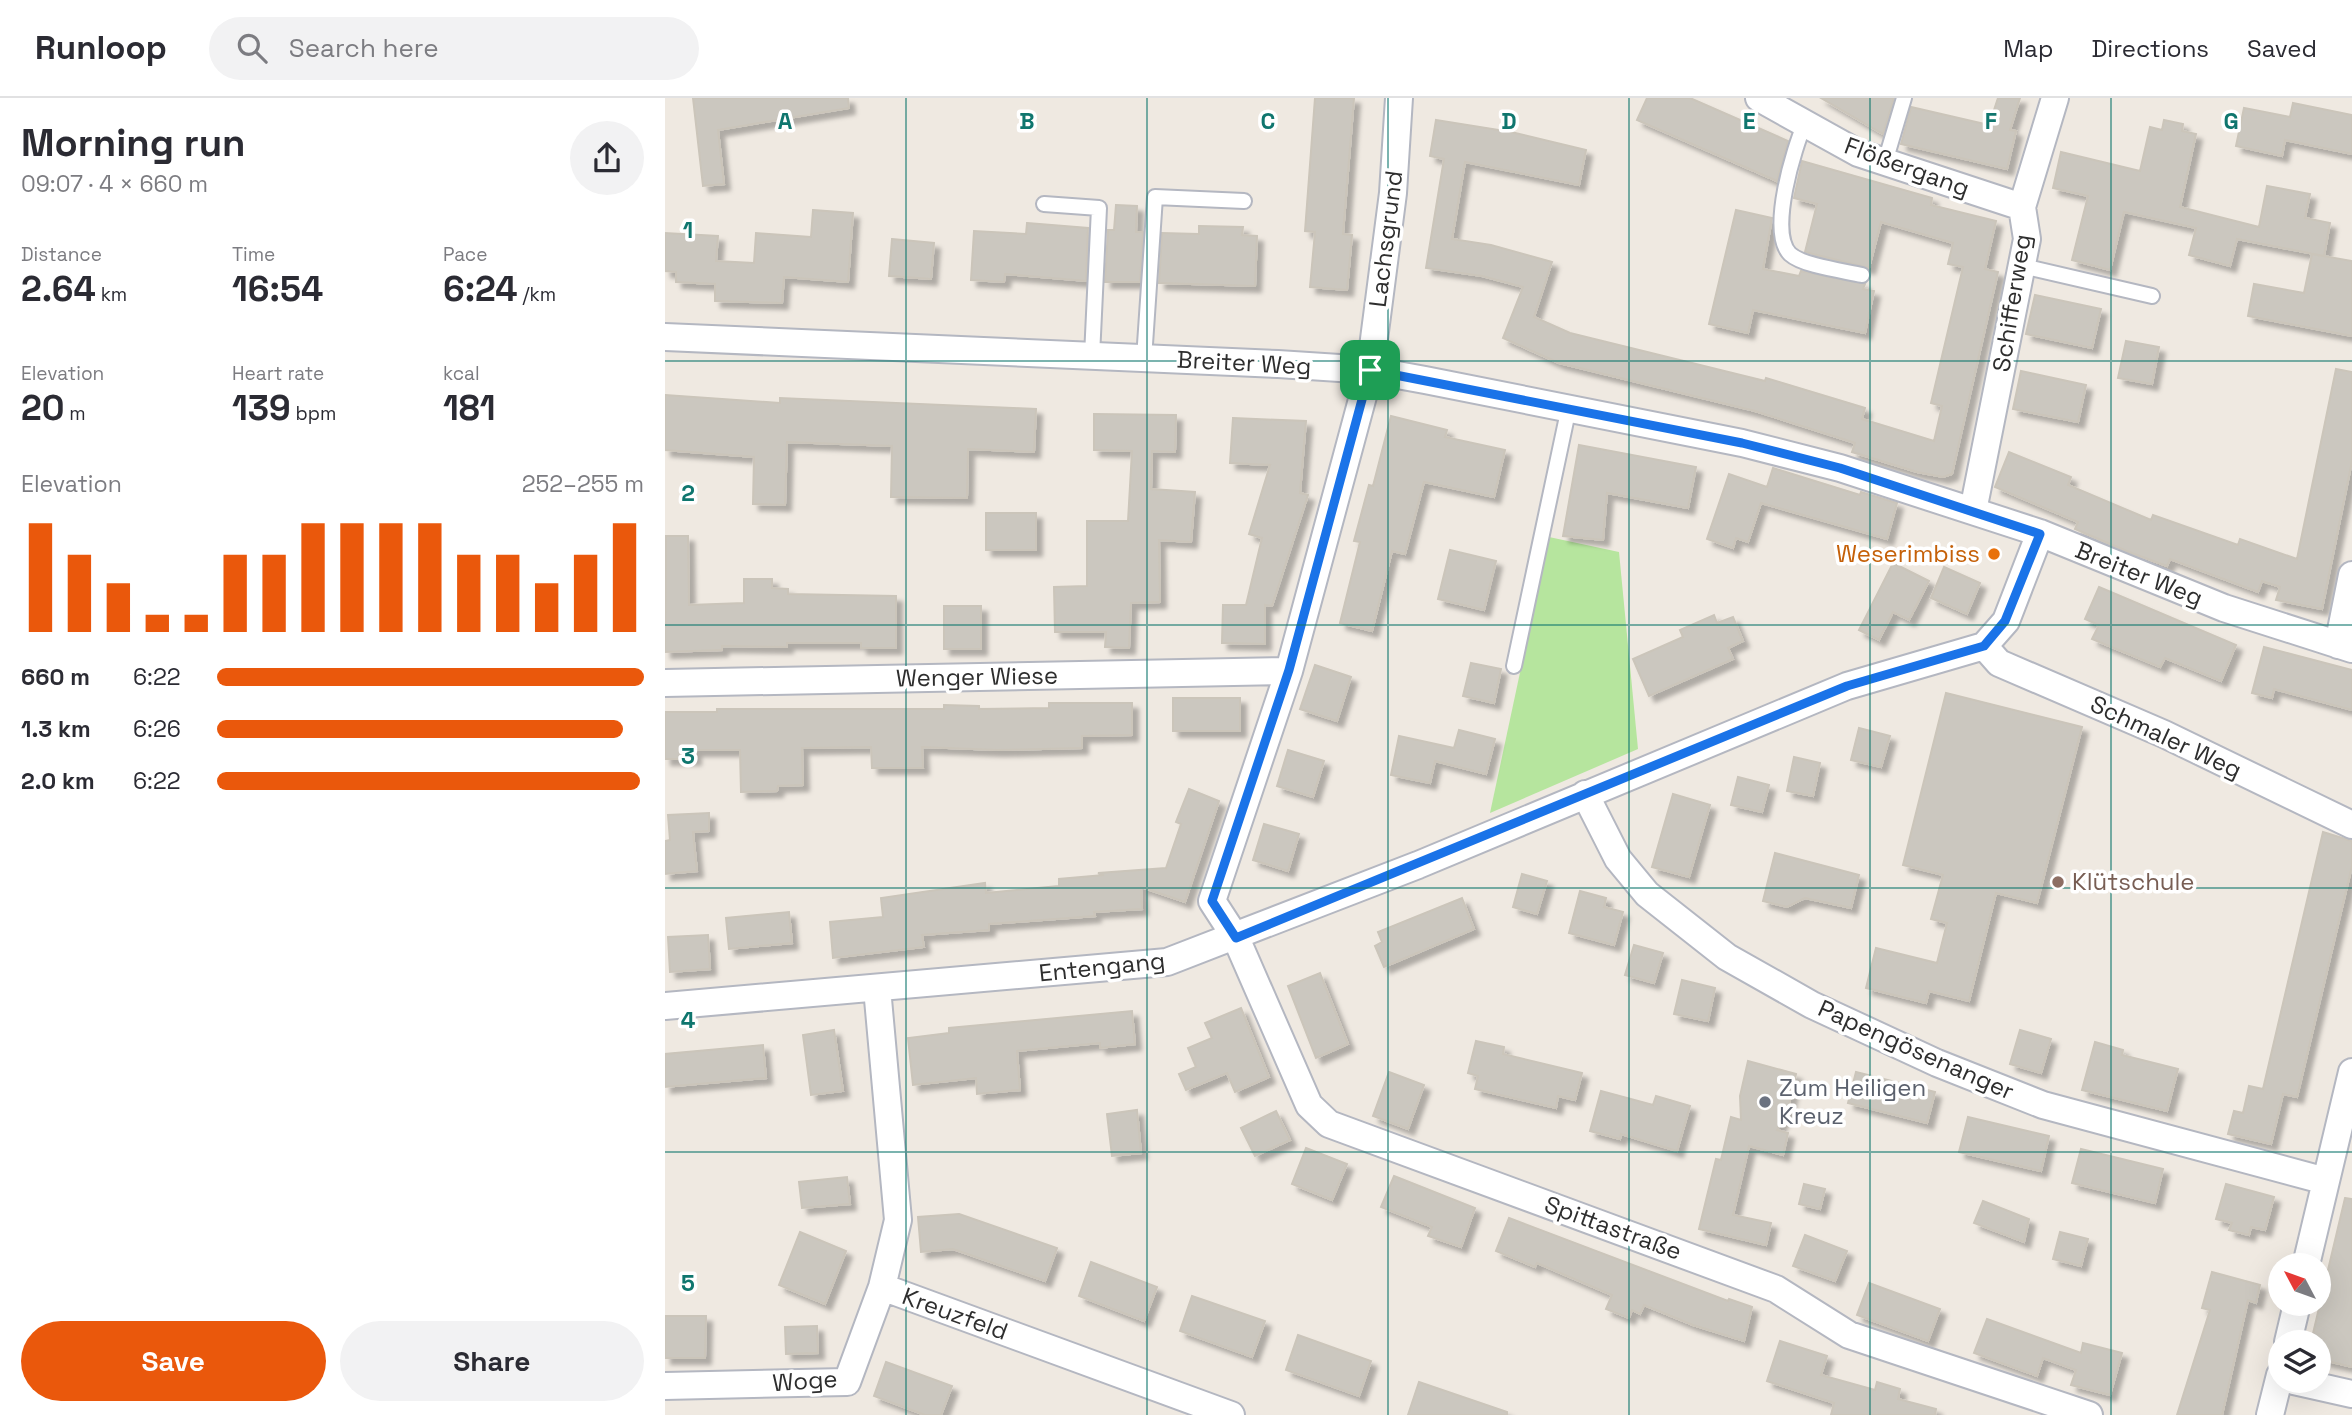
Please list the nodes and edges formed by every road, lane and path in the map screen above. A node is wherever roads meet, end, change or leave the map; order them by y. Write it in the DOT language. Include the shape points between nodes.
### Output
graph roads {
  1 [pos="1399,98"];
  2 [pos="1759,98"];
  3 [pos="1905,98"];
  4 [pos="2055,98"];
  5 [pos="1805,123"];
  6 [pos="1885,162"];
  7 [pos="1244,201"];
  8 [pos="1044,204"];
  9 [pos="2022,207"];
  10 [pos="2022,266"];
  11 [pos="1862,275"];
  12 [pos="2152,296"];
  13 [pos="665,337"];
  14 [pos="1092,356"];
  15 [pos="1144,359"];
  16 [pos="1370,370"];
  17 [pos="1569,407"];
  18 [pos="1973,511"];
  19 [pos="2040,534"];
  20 [pos="2352,575"];
  21 [pos="1984,646"];
  22 [pos="2345,647"];
  23 [pos="1514,666"];
  24 [pos="1289,670"];
  25 [pos="665,683"];
  26 [pos="1585,794"];
  27 [pos="2352,825"];
  28 [pos="1236,938"];
  29 [pos="877,988"];
  30 [pos="665,1006"];
  31 [pos="2352,1072"];
  32 [pos="2326,1181"];
  33 [pos="2309,1253"];
  34 [pos="882,1287"];
  35 [pos="665,1386"];
  36 [pos="2331,1389"];
  37 [pos="2276,1393"];
  38 [pos="2352,1394"];
  39 [pos="1231,1415"];
  40 [pos="2089,1415"];
  41 [pos="2270,1415"];
  1 -- 16 [label="street, Lachsgrund" via="1394,193"];
  2 -- 5 [label="street, Flößergang"];
  3 -- 6 [label="lane"];
  4 -- 9 [label="street, Schifferweg"];
  5 -- 6 [label="street, Flößergang" via="1857,153"];
  5 -- 11 [label="lane" via="1793,150 1784,194 1784,243 1800,260"];
  6 -- 9 [label="street, Flößergang"];
  7 -- 15 [label="lane, Breiter Weg" via="1155,197"];
  8 -- 14 [label="lane" via="1099,208"];
  9 -- 10 [label="street, Schifferweg" via="2027,239"];
  10 -- 12 [label="lane"];
  10 -- 18 [label="street, Schifferweg"];
  13 -- 14 [label="street, Breiter Weg"];
  14 -- 15 [label="street, Breiter Weg"];
  15 -- 16 [label="street, Breiter Weg"];
  16 -- 17 [label="street, Breiter Weg"];
  16 -- 24 [label="street, Lachsgrund"];
  17 -- 18 [label="street, Breiter Weg" via="1840,468"];
  17 -- 23 [label="lane"];
  18 -- 19 [label="street, Breiter Weg"];
  19 -- 21 [label="street" via="2005,621"];
  19 -- 22 [label="street, Breiter Weg" via="2224,608"];
  20 -- 22 [label="street"];
  21 -- 26 [label="street, Entengang" via="1847,686"];
  21 -- 27 [label="street, Schmaler Weg" via="1999,663 2164,734"];
  24 -- 25 [label="street, Wenger Wiese"];
  24 -- 28 [label="street, Lachsgrund" via="1212,901"];
  26 -- 28 [label="street, Entengang"];
  26 -- 32 [label="street, Papengösenanger" via="1618,859 1647,894 1727,957 1812,1005 1937,1063 2043,1105"];
  28 -- 29 [label="street, Entengang" via="1167,962"];
  28 -- 40 [label="street, Spittastraße" via="1309,1105 1329,1124 1776,1289 1849,1335"];
  29 -- 30 [label="street, Entengang"];
  29 -- 34 [label="street, Kreuzfeld" via="898,1220"];
  31 -- 32 [label="street"];
  32 -- 33 [label="street"];
  34 -- 35 [label="street, Woge" via="847,1382"];
  34 -- 39 [label="street, Kreuzfeld"];
  36 -- 38 [label="street"];
  37 -- 41 [label="street"];
}
